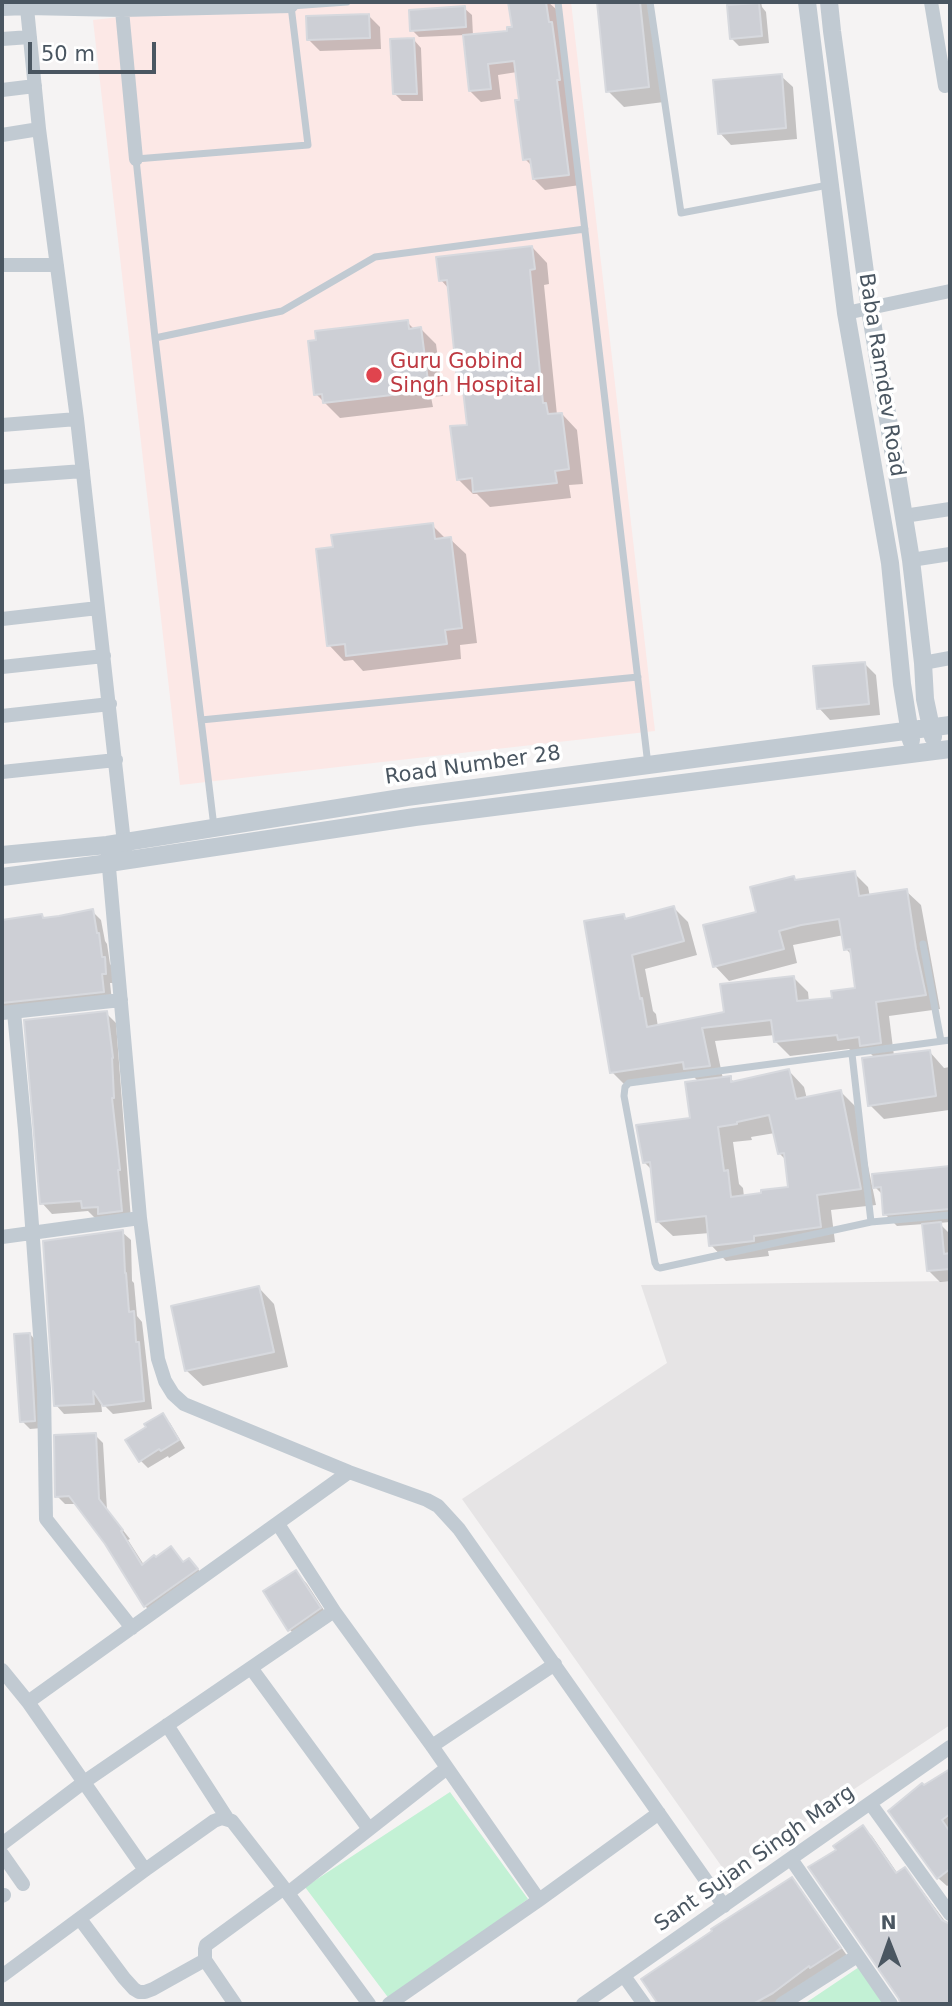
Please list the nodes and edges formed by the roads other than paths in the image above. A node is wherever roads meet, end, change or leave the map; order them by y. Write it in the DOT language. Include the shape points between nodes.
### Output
graph roads {
  1 [pos="347,2"];
  2 [pos="558,2"];
  3 [pos="650,2"];
  4 [pos="807,2"];
  5 [pos="830,2"];
  6 [pos="931,2"];
  7 [pos="291,6"];
  8 [pos="27,8"];
  9 [pos="2,9"];
  10 [pos="122,9"];
  11 [pos="30,37"];
  12 [pos="2,39"];
  13 [pos="950,85"];
  14 [pos="35,86"];
  15 [pos="2,90"];
  16 [pos="39,130"];
  17 [pos="2,135"];
  18 [pos="136,159"];
  19 [pos="830,184"];
  20 [pos="585,229"];
  21 [pos="2,265"];
  22 [pos="57,265"];
  23 [pos="950,291"];
  24 [pos="870,309"];
  25 [pos="846,313"];
  26 [pos="155,338"];
  27 [pos="77,419"];
  28 [pos="2,425"];
  29 [pos="83,471"];
  30 [pos="2,477"];
  31 [pos="950,509"];
  32 [pos="904,516"];
  33 [pos="950,554"];
  34 [pos="911,560"];
  35 [pos="98,608"];
  36 [pos="2,619"];
  37 [pos="104,656"];
  38 [pos="950,658"];
  39 [pos="923,663"];
  40 [pos="2,667"];
  41 [pos="638,677"];
  42 [pos="110,704"];
  43 [pos="2,716"];
  44 [pos="201,720"];
  45 [pos="950,725"];
  46 [pos="931,728"];
  47 [pos="909,731"];
  48 [pos="944,750"];
  49 [pos="915,754"];
  50 [pos="116,760"];
  51 [pos="648,765"];
  52 [pos="2,772"];
  53 [pos="214,828"];
  54 [pos="125,842"];
  55 [pos="107,845"];
  56 [pos="217,847"];
  57 [pos="2,855"];
  58 [pos="118,862"];
  59 [pos="2,877"];
  60 [pos="923,944"];
  61 [pos="121,1000"];
  62 [pos="8,1012"];
  63 [pos="950,1040"];
  64 [pos="941,1041"];
  65 [pos="852,1054"];
  66 [pos="950,1215"];
  67 [pos="140,1218"];
  68 [pos="871,1222"];
  69 [pos="32,1234"];
  70 [pos="2,1237"];
  71 [pos="349,1472"];
  72 [pos="278,1524"];
  73 [pos="334,1611"];
  74 [pos="132,1628"];
  75 [pos="555,1664"];
  76 [pos="251,1668"];
  77 [pos="2,1670"];
  78 [pos="28,1702"];
  79 [pos="167,1725"];
  80 [pos="432,1746"];
  81 [pos="950,1747"];
  82 [pos="447,1768"];
  83 [pos="84,1782"];
  84 [pos="870,1803"];
  85 [pos="659,1813"];
  86 [pos="227,1818"];
  87 [pos="369,1829"];
  88 [pos="2,1844"];
  89 [pos="2,1854"];
  90 [pos="791,1859"];
  91 [pos="145,1870"];
  92 [pos="23,1884"];
  93 [pos="286,1891"];
  94 [pos="944,1893"];
  95 [pos="539,1900"];
  96 [pos="724,1906"];
  97 [pos="950,1914"];
  98 [pos="80,1919"];
  99 [pos="857,1956"];
  100 [pos="205,1960"];
  101 [pos="2,1976"];
  102 [pos="624,1976"];
  103 [pos="146,1998"];
  104 [pos="235,2004"];
  105 [pos="369,2004"];
  106 [pos="389,2004"];
  107 [pos="583,2004"];
  108 [pos="644,2004"];
  109 [pos="782,2004"];
  110 [pos="891,2004"];
  1 -- 7 [label="lane"];
  2 -- 20 [label="lane"];
  3 -- 19 [label="lane" via="681,214"];
  4 -- 19 [label="street, Baba Ramdev Road"];
  5 -- 24 [label="street"];
  6 -- 13 [label="street" via="945,86"];
  7 -- 10 [label="street"];
  7 -- 18 [label="lane" via="308,145"];
  8 -- 9 [label="street"];
  8 -- 10 [label="street"];
  8 -- 11 [label="street"];
  10 -- 18 [label="street"];
  11 -- 12 [label="street"];
  11 -- 14 [label="street"];
  14 -- 15 [label="street"];
  14 -- 16 [label="street"];
  16 -- 17 [label="street"];
  16 -- 22 [label="street"];
  18 -- 26 [label="lane"];
  19 -- 25 [label="street, Baba Ramdev Road"];
  20 -- 26 [label="lane" via="375,257 282,311"];
  20 -- 41 [label="lane"];
  21 -- 22 [label="street"];
  22 -- 27 [label="street"];
  23 -- 24 [label="street"];
  24 -- 25 [label="street"];
  24 -- 32 [label="street"];
  25 -- 47 [label="street, Baba Ramdev Road" via="890,563"];
  26 -- 44 [label="lane"];
  27 -- 28 [label="street"];
  27 -- 29 [label="street"];
  29 -- 30 [label="street"];
  29 -- 35 [label="street"];
  31 -- 32 [label="street"];
  32 -- 34 [label="street"];
  33 -- 34 [label="street"];
  34 -- 39 [label="street"];
  35 -- 36 [label="street"];
  35 -- 37 [label="street"];
  37 -- 40 [label="street"];
  37 -- 42 [label="street"];
  38 -- 39 [label="street"];
  39 -- 46 [label="street"];
  41 -- 44 [label="lane"];
  41 -- 51 [label="lane"];
  42 -- 43 [label="street"];
  42 -- 50 [label="street"];
  44 -- 53 [label="lane"];
  45 -- 46 [label="street, Road Number 28"];
  46 -- 47 [label="street, Road Number 28"];
  46 -- 48 [label="street"];
  47 -- 49 [label="street, Baba Ramdev Road"];
  47 -- 51 [label="street, Road Number 28"];
  48 -- 49 [label="street, Road Number 28"];
  49 -- 56 [label="street, Road Number 28" via="415,817"];
  50 -- 52 [label="street"];
  50 -- 54 [label="street"];
  51 -- 53 [label="street, Road Number 28"];
  53 -- 54 [label="street, Road Number 28"];
  53 -- 56 [label="street"];
  54 -- 55 [label="street, Road Number 28"];
  54 -- 58 [label="street"];
  55 -- 57 [label="street, Road Number 28"];
  55 -- 58 [label="street"];
  56 -- 58 [label="street, Road Number 28"];
  58 -- 59 [label="street, Road Number 28"];
  58 -- 61 [label="street"];
  60 -- 64 [label="lane"];
  61 -- 62 [label="street"];
  61 -- 67 [label="street"];
  62 -- 69 [label="street" via="25,1130"];
  63 -- 64 [label="lane"];
  64 -- 65 [label="lane"];
  65 -- 68 [label="lane"];
  65 -- 68 [label="lane" via="629,1083 624,1096 660,1269"];
  66 -- 68 [label="lane"];
  67 -- 69 [label="street"];
  67 -- 71 [label="street" via="158,1359 173,1394 184,1404"];
  69 -- 70 [label="street"];
  69 -- 74 [label="street" via="44,1389 46,1519"];
  71 -- 72 [label="street"];
  71 -- 75 [label="street" via="438,1506"];
  72 -- 73 [label="street"];
  72 -- 74 [label="street"];
  73 -- 76 [label="street"];
  73 -- 80 [label="street"];
  74 -- 78 [label="street"];
  75 -- 80 [label="street"];
  75 -- 85 [label="street"];
  76 -- 79 [label="street"];
  76 -- 87 [label="street"];
  77 -- 78 [label="street"];
  78 -- 83 [label="street"];
  79 -- 83 [label="street"];
  79 -- 86 [label="street"];
  80 -- 82 [label="street"];
  81 -- 84 [label="street, Sant Sujan Singh Marg"];
  82 -- 87 [label="street"];
  82 -- 95 [label="street"];
  83 -- 88 [label="street"];
  83 -- 91 [label="street"];
  84 -- 90 [label="street, Sant Sujan Singh Marg"];
  84 -- 94 [label="street"];
  85 -- 95 [label="street"];
  85 -- 96 [label="street"];
  86 -- 91 [label="street" via="214,1821"];
  86 -- 93 [label="street"];
  87 -- 93 [label="street"];
  89 -- 92 [label="street"];
  90 -- 96 [label="street, Sant Sujan Singh Marg"];
  90 -- 99 [label="street"];
  91 -- 98 [label="street"];
  93 -- 100 [label="street" via="206,1945"];
  93 -- 105 [label="street"];
  94 -- 97 [label="street"];
  95 -- 106 [label="street"];
  96 -- 102 [label="street, Sant Sujan Singh Marg"];
  98 -- 101 [label="street"];
  98 -- 103 [label="street"];
  99 -- 109 [label="street"];
  99 -- 110 [label="street"];
  100 -- 103 [label="street"];
  100 -- 104 [label="street"];
  102 -- 107 [label="street, Sant Sujan Singh Marg"];
  102 -- 108 [label="street"];
}
